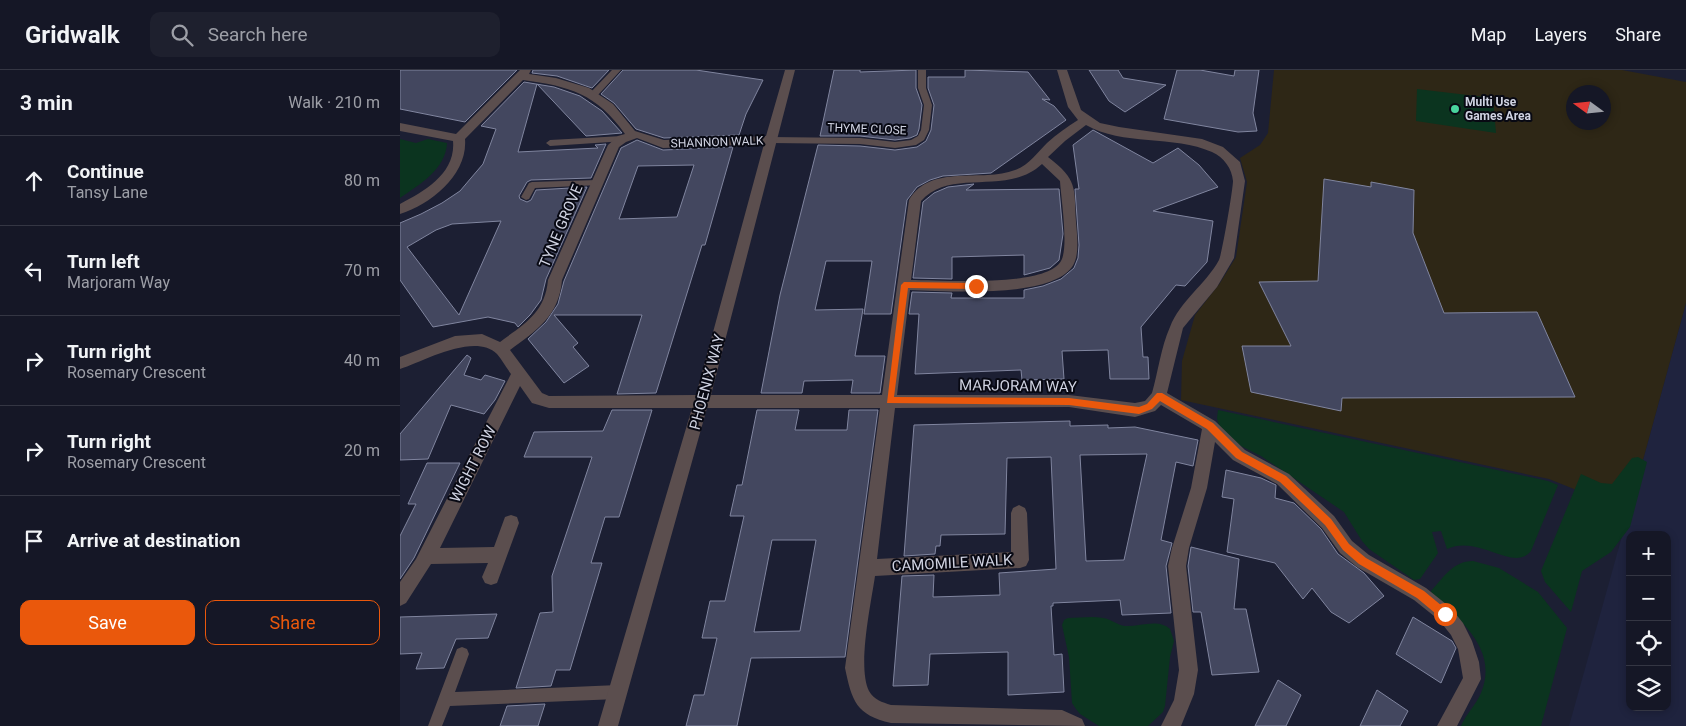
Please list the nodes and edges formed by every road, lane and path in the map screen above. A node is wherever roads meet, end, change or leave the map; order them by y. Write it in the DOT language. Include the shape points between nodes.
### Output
graph roads {
  1 [pos="508,70"];
  2 [pos="617,70"];
  3 [pos="790,70"];
  4 [pos="922,70"];
  5 [pos="1062,70"];
  6 [pos="523,73"];
  7 [pos="594,94"];
  8 [pos="1085,120"];
  9 [pos="400,127"];
  10 [pos="627,137"];
  11 [pos="459,138"];
  12 [pos="770,140"];
  13 [pos="550,143"];
  14 [pos="1042,158"];
  15 [pos="597,183"];
  16 [pos="526,197"];
  17 [pos="400,209"];
  18 [pos="904,285"];
  19 [pos="501,349"];
  20 [pos="400,363"];
  21 [pos="519,372"];
  22 [pos="1160,396"];
  23 [pos="890,401"];
  24 [pos="701,403"];
  25 [pos="1210,426"];
  26 [pos="1018,513"];
  27 [pos="511,523"];
  28 [pos="500,555"];
  29 [pos="427,556"];
  30 [pos="869,568"];
  31 [pos="491,577"];
  32 [pos="400,597"];
  33 [pos="462,654"];
  34 [pos="618,692"];
  35 [pos="445,699"];
  36 [pos="996,721"];
  37 [pos="436,726"];
  38 [pos="608,726"];
  39 [pos="1075,726"];
  40 [pos="1171,726"];
  41 [pos="1447,726"];
  1 -- 6 [label="street"];
  2 -- 7 [label="lane"];
  3 -- 12 [label="street, PHOENIX WAY"];
  4 -- 12 [label="lane, THYME CLOSE" via="922,88 928,105 925,130 918,140 896,145 860,141"];
  5 -- 8 [label="street" via="1077,112"];
  6 -- 7 [label="street" via="567,83"];
  6 -- 11 [label="street"];
  7 -- 10 [label="street" via="611,107"];
  8 -- 14 [label="street, CAMOMILE WALK" via="1056,141"];
  8 -- 22 [label="street" via="1108,128 1218,149 1231,157 1238,172 1227,258 1212,283 1176,328"];
  9 -- 11 [label="street"];
  10 -- 12 [label="street, SHANNON WALK" via="642,135 663,144"];
  10 -- 13 [label="lane"];
  10 -- 15 [label="street, TYNE GROVE" via="614,145"];
  11 -- 17 [label="street" via="459,156 446,178"];
  12 -- 24 [label="street, PHOENIX WAY"];
  14 -- 18 [label="street, CAMOMILE WALK" via="1020,173 940,183 922,192 915,203"];
  14 -- 18 [label="street" via="1066,180 1070,250 1067,264 1061,271 1045,280 1021,284"];
  15 -- 16 [label="lane, TYNE GROVE" via="532,185"];
  15 -- 19 [label="street, TYNE GROVE" via="555,280 556,290 551,305 543,316"];
  18 -- 23 [label="street, CAMOMILE WALK"];
  19 -- 20 [label="street" via="482,340 467,340"];
  19 -- 21 [label="street, MARJORAM WAY"];
  21 -- 24 [label="street, MARJORAM WAY" via="537,398 549,402"];
  21 -- 29 [label="street, WIGHT ROW"];
  22 -- 23 [label="street, MARJORAM WAY" via="1150,406 1139,410 1069,401"];
  22 -- 25 [label="street"];
  23 -- 24 [label="street, MARJORAM WAY"];
  23 -- 30 [label="street, CAMOMILE WALK"];
  24 -- 34 [label="street, PHOENIX WAY"];
  25 -- 40 [label="street" via="1198,494 1179,546 1178,590 1189,668 1187,684"];
  25 -- 41 [label="street" via="1239,455 1294,488 1328,522 1346,547 1363,561 1420,594 1445,614 1457,629 1468,654 1472,679"];
  26 -- 30 [label="street, CAMOMILE WALK" via="1020,560"];
  27 -- 28 [label="street"];
  28 -- 29 [label="street"];
  28 -- 31 [label="street"];
  29 -- 32 [label="street, WIGHT ROW"];
  30 -- 36 [label="street, CAMOMILE WALK" via="854,668 863,701 879,712 891,714"];
  33 -- 35 [label="lane"];
  34 -- 35 [label="lane"];
  34 -- 38 [label="street, PHOENIX WAY"];
  35 -- 37 [label="lane"];
  36 -- 39 [label="street, CAMOMILE WALK" via="1048,718"];
}
